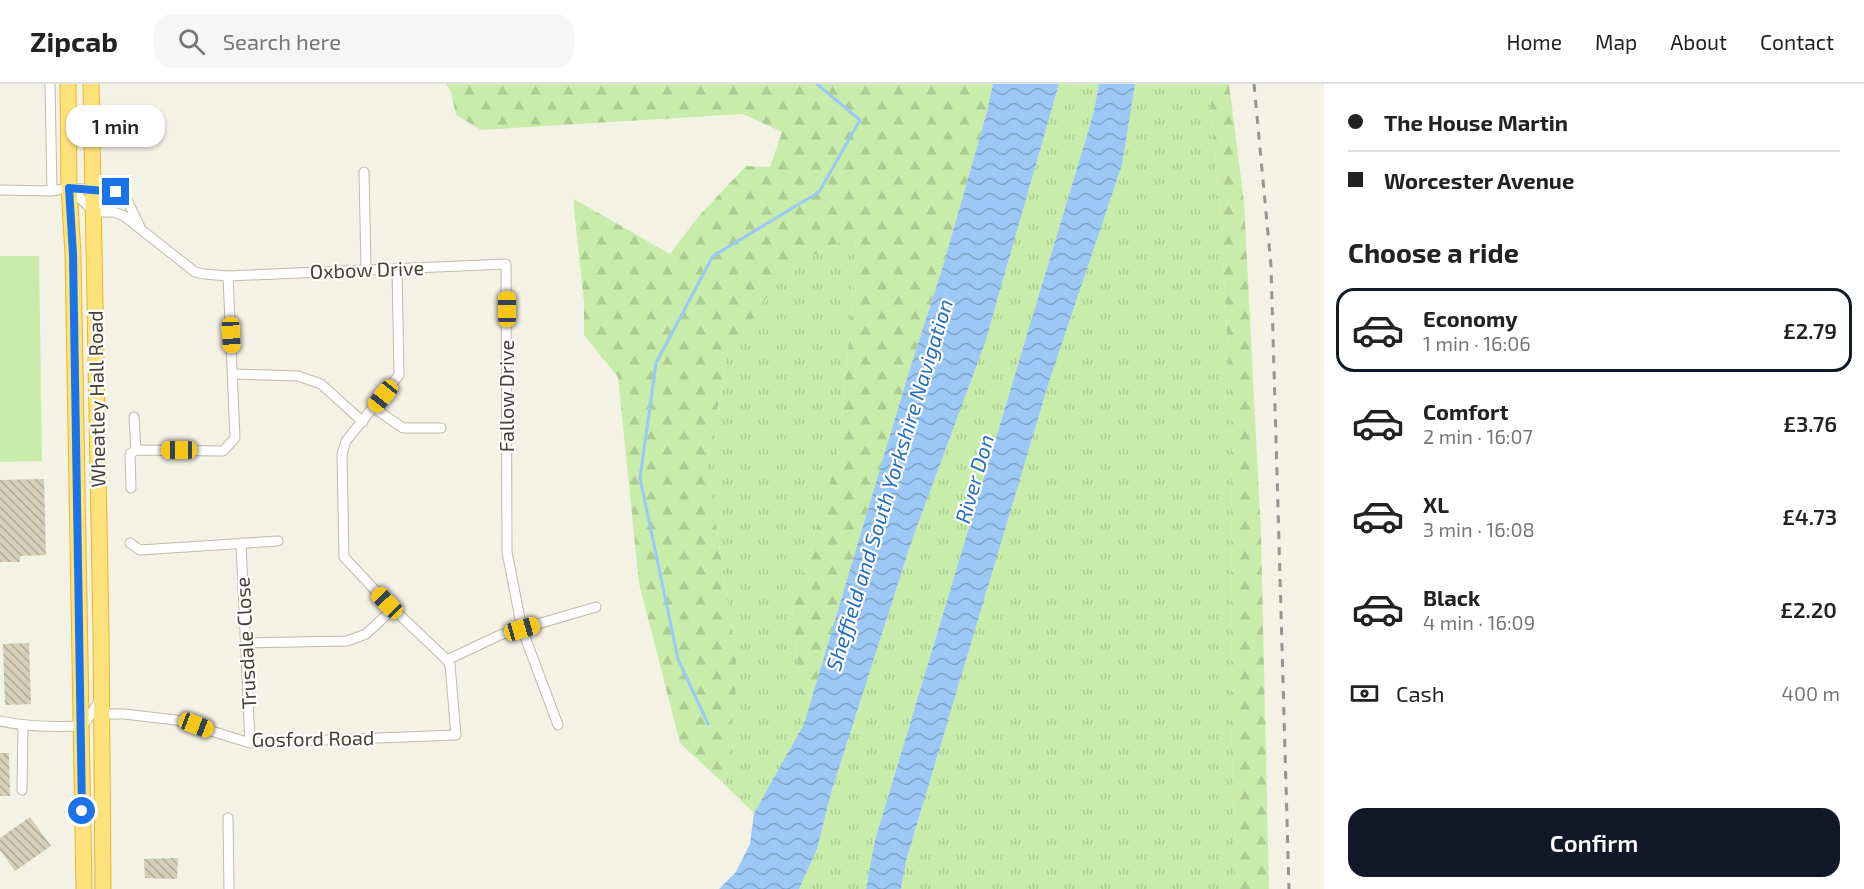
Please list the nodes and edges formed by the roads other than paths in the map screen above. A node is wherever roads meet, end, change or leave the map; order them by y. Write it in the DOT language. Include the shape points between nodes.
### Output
graph roads {
  1 [pos="50,84"];
  2 [pos="68,84"];
  3 [pos="91,84"];
  4 [pos="364,172"];
  5 [pos="69,188"];
  6 [pos="0,190"];
  7 [pos="93,190"];
  8 [pos="52,191"];
  9 [pos="94,212"];
  10 [pos="143,231"];
  11 [pos="506,264"];
  12 [pos="397,268"];
  13 [pos="366,269"];
  14 [pos="228,276"];
  15 [pos="234,374"];
  16 [pos="374,408"];
  17 [pos="134,417"];
  18 [pos="363,422"];
  19 [pos="441,428"];
  20 [pos="136,450"];
  21 [pos="131,488"];
  22 [pos="278,541"];
  23 [pos="130,543"];
  24 [pos="242,543"];
  25 [pos="596,607"];
  26 [pos="393,609"];
  27 [pos="522,629"];
  28 [pos="246,643"];
  29 [pos="447,660"];
  30 [pos="102,696"];
  31 [pos="102,714"];
  32 [pos="0,721"];
  33 [pos="23,725"];
  34 [pos="558,725"];
  35 [pos="81,726"];
  36 [pos="250,742"];
  37 [pos="22,790"];
  38 [pos="228,818"];
  39 [pos="83,833"];
  40 [pos="84,889"];
  41 [pos="103,889"];
  42 [pos="229,889"];
  1 -- 8 [label="street"];
  2 -- 5 [label="highway, Wheatley Hall Road"];
  3 -- 7 [label="highway, Wheatley Hall Road"];
  4 -- 13 [label="street"];
  5 -- 7 [label="street"];
  5 -- 8 [label="street"];
  5 -- 9 [label="street"];
  5 -- 35 [label="highway, Wheatley Hall Road"];
  6 -- 8 [label="street"];
  7 -- 9 [label="highway, Wheatley Hall Road"];
  7 -- 10 [label="street" via="123,196"];
  9 -- 10 [label="street, Oxbow Drive" via="117,213"];
  9 -- 30 [label="highway, Wheatley Hall Road"];
  10 -- 14 [label="street, Oxbow Drive" via="195,272"];
  11 -- 12 [label="street, Oxbow Drive"];
  11 -- 27 [label="street, Fallow Drive" via="507,552"];
  12 -- 13 [label="street, Oxbow Drive"];
  12 -- 16 [label="street" via="399,375"];
  13 -- 14 [label="street, Oxbow Drive"];
  14 -- 15 [label="street"];
  15 -- 18 [label="street" via="298,376 321,384"];
  15 -- 20 [label="street" via="235,438 223,451"];
  16 -- 18 [label="street"];
  16 -- 19 [label="street" via="403,428"];
  17 -- 20 [label="street"];
  18 -- 26 [label="street" via="346,441 342,454 344,558"];
  20 -- 21 [label="street" via="130,454"];
  22 -- 24 [label="street"];
  23 -- 24 [label="street" via="140,550"];
  24 -- 28 [label="street, Trusdale Close"];
  25 -- 27 [label="street"];
  26 -- 28 [label="street" via="366,634 347,641"];
  26 -- 29 [label="street"];
  27 -- 29 [label="street"];
  27 -- 34 [label="street, Fallow Drive"];
  28 -- 36 [label="street, Trusdale Close"];
  29 -- 36 [label="street, Gosford Road" via="456,735"];
  30 -- 31 [label="highway, Wheatley Hall Road"];
  30 -- 35 [label="street"];
  31 -- 36 [label="street, Gosford Road" via="176,720"];
  31 -- 39 [label="highway, Wheatley Hall Road" via="88,751 87,819"];
  31 -- 41 [label="highway, Wheatley Hall Road"];
  32 -- 33 [label="street"];
  33 -- 35 [label="street"];
  33 -- 37 [label="street"];
  35 -- 39 [label="highway, Wheatley Hall Road"];
  38 -- 42 [label="street"];
  39 -- 40 [label="highway, Wheatley Hall Road"];
}
